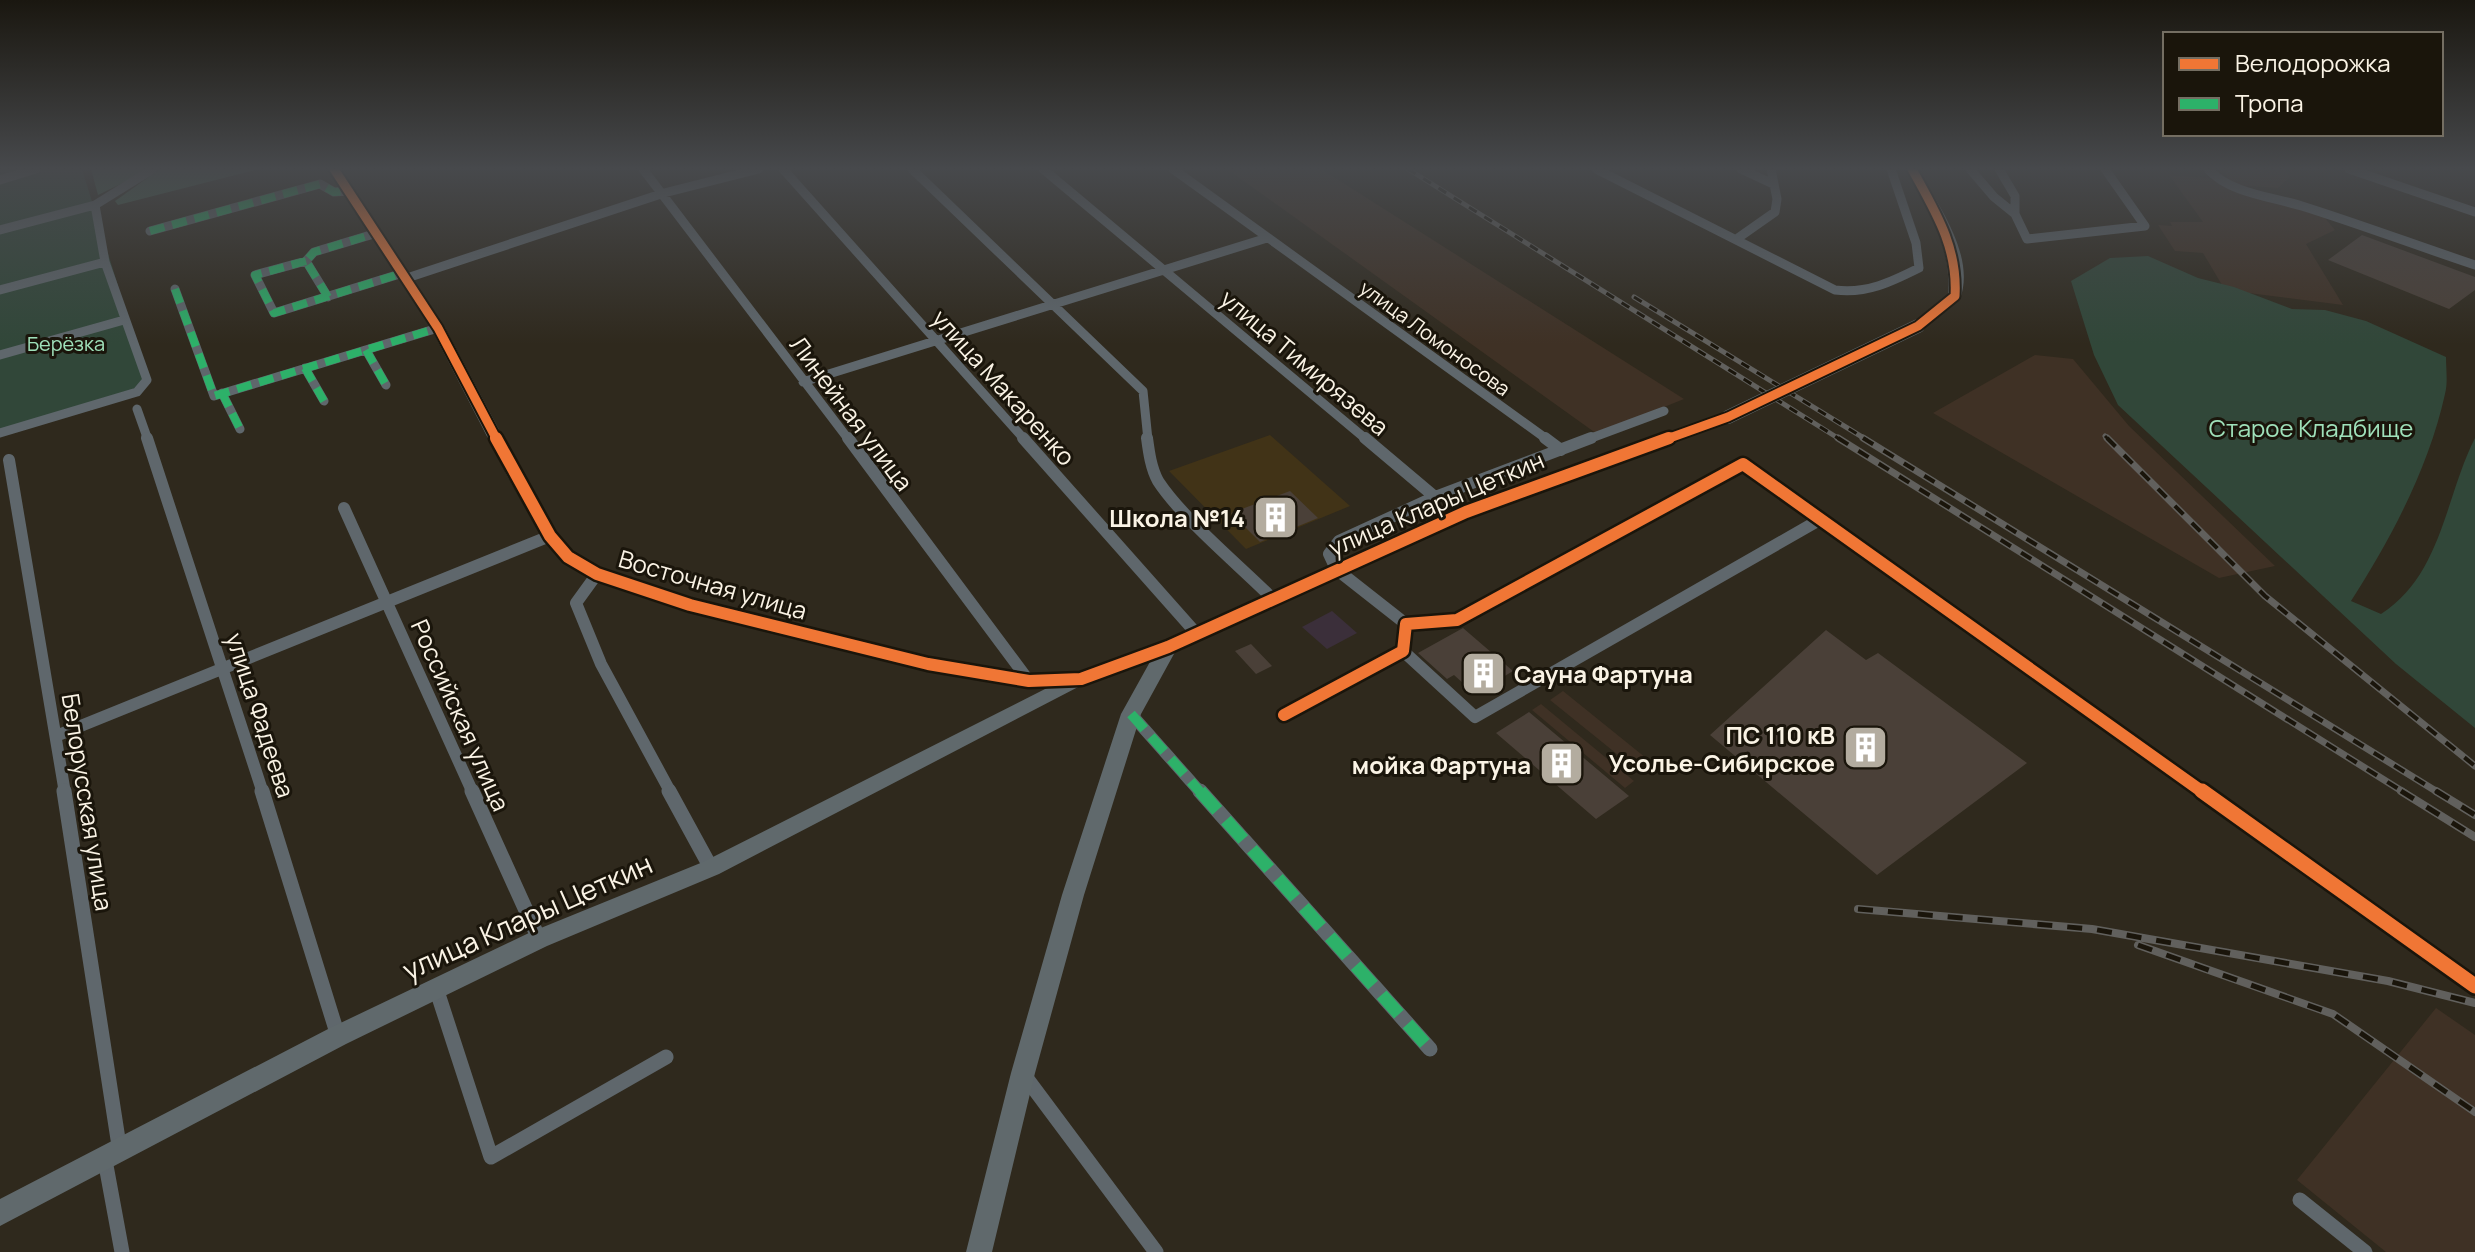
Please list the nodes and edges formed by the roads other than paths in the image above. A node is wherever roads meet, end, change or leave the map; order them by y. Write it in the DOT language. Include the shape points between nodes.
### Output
graph roads {
  1 [pos="99,227"];
  2 [pos="163,227"];
  3 [pos="373,227"];
  4 [pos="555,227"];
  5 [pos="689,227"];
  6 [pos="835,227"];
  7 [pos="973,227"];
  8 [pos="1112,227"];
  9 [pos="1253,227"];
  10 [pos="1716,227"];
  11 [pos="1753,227"];
  12 [pos="1911,227"];
  13 [pos="1942,227"];
  14 [pos="2021,227"];
  15 [pos="2132,227"];
  16 [pos="2365,227"];
  17 [pos="150,231"];
  18 [pos="377,233"];
  19 [pos="1267,238"];
  20 [pos="1738,238"];
  21 [pos="306,261"];
  22 [pos="105,262"];
  23 [pos="2475,265"];
  24 [pos="1163,270"];
  25 [pos="405,275"];
  26 [pos="175,289"];
  27 [pos="0,290"];
  28 [pos="328,297"];
  29 [pos="1053,305"];
  30 [pos="124,320"];
  31 [pos="438,328"];
  32 [pos="937,341"];
  33 [pos="366,350"];
  34 [pos="0,355"];
  35 [pos="305,368"];
  36 [pos="803,382"];
  37 [pos="386,385"];
  38 [pos="222,393"];
  39 [pos="324,401"];
  40 [pos="137,409"];
  41 [pos="1664,411"];
  42 [pos="240,429"];
  43 [pos="0,433"];
  44 [pos="1561,450"];
  45 [pos="9,460"];
  46 [pos="1435,497"];
  47 [pos="344,508"];
  48 [pos="1821,519"];
  49 [pos="550,536"];
  50 [pos="1336,569"];
  51 [pos="597,574"];
  52 [pos="1272,598"];
  53 [pos="385,601"];
  54 [pos="1406,624"];
  55 [pos="1196,633"];
  56 [pos="1168,647"];
  57 [pos="1403,651"];
  58 [pos="224,668"];
  59 [pos="1081,679"];
  60 [pos="1029,681"];
  61 [pos="1131,714"];
  62 [pos="1284,715"];
  63 [pos="56,736"];
  64 [pos="711,868"];
  65 [pos="539,939"];
  66 [pos="2475,986"];
  67 [pos="436,988"];
  68 [pos="338,1036"];
  69 [pos="1430,1049"];
  70 [pos="666,1057"];
  71 [pos="1023,1073"];
  72 [pos="113,1156"];
  73 [pos="2300,1200"];
  74 [pos="0,1213"];
  75 [pos="122,1252"];
  76 [pos="979,1252"];
  77 [pos="1156,1252"];
  78 [pos="2365,1252"];
  1 -- 22 [label="street"];
  2 -- 17 [label="street"];
  3 -- 18 [label="street, Восточная улица"];
  4 -- 25 [label="street"];
  5 -- 36 [label="street, Линейная улица"];
  6 -- 32 [label="street, улица Макаренко"];
  7 -- 29 [label="street"];
  8 -- 24 [label="street, улица Тимирязева"];
  9 -- 19 [label="street, улица Ломоносова"];
  10 -- 20 [label="street"];
  11 -- 20 [label="street"];
  12 -- 20 [label="street" via="1919,268 1873,290 1852,293 1835,290"];
  13 -- 50 [label="street, улица Клары Цеткин, bridge" via="1956,254 1955,296 1918,326 1728,417 1542,482"];
  14 -- 15 [label="street" via="2027,239"];
  16 -- 23 [label="street"];
  18 -- 21 [label="street" via="314,252"];
  18 -- 25 [label="street, Восточная улица"];
  19 -- 24 [label="street"];
  19 -- 44 [label="street, улица Ломоносова"];
  21 -- 28 [label="street"];
  21 -- 28 [label="street" via="255,275 274,313"];
  22 -- 27 [label="street"];
  22 -- 30 [label="street"];
  24 -- 29 [label="street"];
  24 -- 46 [label="street, улица Тимирязева"];
  25 -- 28 [label="street"];
  25 -- 31 [label="street, Восточная улица"];
  26 -- 38 [label="street" via="214,396"];
  29 -- 32 [label="street"];
  29 -- 52 [label="street" via="1143,391 1149,456 1157,479"];
  30 -- 34 [label="street"];
  30 -- 43 [label="street" via="147,380 137,392"];
  31 -- 33 [label="street"];
  31 -- 49 [label="street, Восточная улица"];
  32 -- 36 [label="street"];
  32 -- 55 [label="street, улица Макаренко"];
  33 -- 35 [label="street"];
  33 -- 37 [label="street"];
  35 -- 38 [label="street"];
  35 -- 39 [label="street"];
  36 -- 60 [label="street, Линейная улица"];
  38 -- 42 [label="street"];
  40 -- 58 [label="street, улица Фадеева"];
  41 -- 44 [label="street"];
  44 -- 46 [label="street"];
  45 -- 63 [label="street, Белорусская улица"];
  46 -- 50 [label="street" via="1339,541 1329,554"];
  47 -- 53 [label="street, Российская улица"];
  48 -- 54 [label="street" via="1743,464 1457,620"];
  48 -- 57 [label="street" via="1475,717"];
  48 -- 66 [label="street"];
  49 -- 51 [label="street, Восточная улица" via="568,557"];
  49 -- 53 [label="street"];
  50 -- 52 [label="street, улица Клары Цеткин"];
  50 -- 54 [label="street"];
  51 -- 60 [label="street, Восточная улица" via="719,613 928,664"];
  51 -- 64 [label="street" via="576,603 601,664"];
  52 -- 55 [label="street, улица Клары Цеткин"];
  53 -- 58 [label="street"];
  53 -- 65 [label="street, Российская улица"];
  54 -- 57 [label="street"];
  55 -- 56 [label="street, улица Клары Цеткин"];
  56 -- 59 [label="street, Восточная улица"];
  56 -- 61 [label="street"];
  57 -- 62 [label="street"];
  58 -- 63 [label="street"];
  58 -- 68 [label="street, улица Фадеева"];
  59 -- 60 [label="street, Восточная улица"];
  59 -- 64 [label="street, улица Клары Цеткин"];
  61 -- 69 [label="street"];
  61 -- 71 [label="street"];
  63 -- 72 [label="street, Белорусская улица"];
  64 -- 65 [label="street, улица Клары Цеткин"];
  65 -- 67 [label="street, улица Клары Цеткин"];
  67 -- 68 [label="street, улица Клары Цеткин"];
  67 -- 70 [label="street" via="491,1157"];
  68 -- 72 [label="street, улица Клары Цеткин"];
  71 -- 76 [label="street"];
  71 -- 77 [label="street"];
  72 -- 74 [label="street, улица Клары Цеткин"];
  72 -- 75 [label="street, Белорусская улица"];
  73 -- 78 [label="street"];
}
